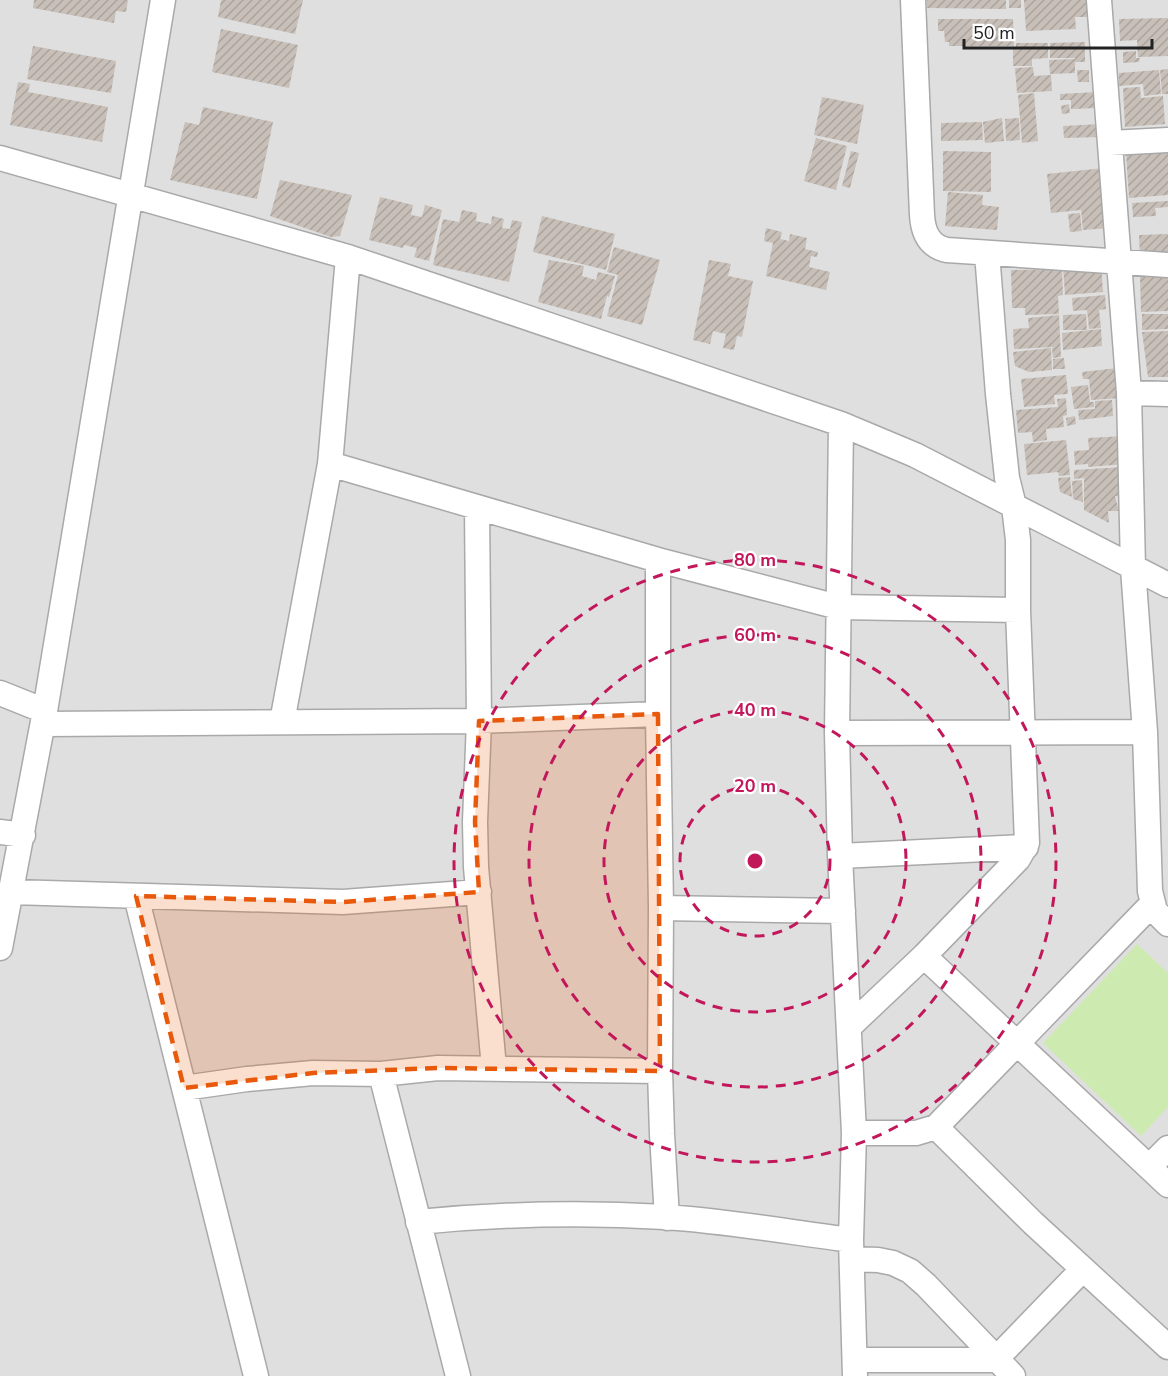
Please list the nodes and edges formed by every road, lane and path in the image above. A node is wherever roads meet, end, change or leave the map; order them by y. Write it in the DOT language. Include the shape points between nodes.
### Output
graph roads {
  1 [pos="163,0"];
  2 [pos="913,0"];
  3 [pos="1099,0"];
  4 [pos="1168,140"];
  5 [pos="1110,143"];
  6 [pos="0,158"];
  7 [pos="130,193"];
  8 [pos="987,253"];
  9 [pos="348,256"];
  10 [pos="1118,261"];
  11 [pos="1168,265"];
  12 [pos="1129,393"];
  13 [pos="1168,394"];
  14 [pos="841,424"];
  15 [pos="330,464"];
  16 [pos="1014,506"];
  17 [pos="477,508"];
  18 [pos="658,560"];
  19 [pos="1133,568"];
  20 [pos="1168,585"];
  21 [pos="838,607"];
  22 [pos="1018,610"];
  23 [pos="0,693"];
  24 [pos="658,714"];
  25 [pos="44,718"];
  26 [pos="480,721"];
  27 [pos="282,722"];
  28 [pos="837,732"];
  29 [pos="1022,732"];
  30 [pos="1145,732"];
  31 [pos="12,833"];
  32 [pos="1026,847"];
  33 [pos="840,856"];
  34 [pos="479,891"];
  35 [pos="12,892"];
  36 [pos="136,896"];
  37 [pos="1152,904"];
  38 [pos="661,908"];
  39 [pos="843,911"];
  40 [pos="1168,924"];
  41 [pos="0,948"];
  42 [pos="924,956"];
  43 [pos="850,1026"];
  44 [pos="1018,1044"];
  45 [pos="494,1068"];
  46 [pos="660,1071"];
  47 [pos="381,1074"];
  48 [pos="184,1088"];
  49 [pos="936,1127"];
  50 [pos="854,1133"];
  51 [pos="1168,1148"];
  52 [pos="1149,1167"];
  53 [pos="1168,1185"];
  54 [pos="668,1218"];
  55 [pos="418,1222"];
  56 [pos="852,1250"];
  57 [pos="1083,1269"];
  58 [pos="1168,1347"];
  59 [pos="855,1368"];
  60 [pos="1004,1368"];
  61 [pos="256,1376"];
  62 [pos="458,1376"];
  1 -- 7 [label="street"];
  2 -- 8 [label="street" via="923,226 937,248"];
  3 -- 5 [label="street"];
  4 -- 5 [label="street"];
  5 -- 10 [label="street"];
  6 -- 7 [label="street"];
  7 -- 9 [label="street"];
  7 -- 25 [label="street"];
  8 -- 10 [label="street"];
  8 -- 16 [label="street" via="998,394"];
  9 -- 14 [label="street"];
  9 -- 15 [label="street"];
  10 -- 11 [label="street"];
  10 -- 12 [label="street"];
  12 -- 13 [label="street"];
  12 -- 19 [label="street"];
  14 -- 16 [label="street" via="915,455"];
  14 -- 21 [label="street"];
  15 -- 17 [label="street"];
  15 -- 27 [label="street"];
  16 -- 19 [label="street"];
  16 -- 22 [label="street"];
  17 -- 18 [label="street"];
  17 -- 26 [label="street"];
  18 -- 21 [label="street"];
  18 -- 24 [label="street"];
  19 -- 20 [label="street"];
  19 -- 30 [label="street"];
  21 -- 22 [label="street"];
  21 -- 28 [label="street"];
  22 -- 29 [label="street"];
  23 -- 25 [label="street"];
  24 -- 26 [label="street"];
  24 -- 38 [label="street"];
  25 -- 27 [label="street"];
  25 -- 31 [label="street"];
  26 -- 27 [label="street"];
  26 -- 34 [label="street" via="475,822"];
  28 -- 29 [label="street"];
  28 -- 33 [label="street"];
  29 -- 30 [label="street"];
  29 -- 32 [label="street"];
  30 -- 37 [label="street"];
  31 -- 35 [label="street"];
  32 -- 33 [label="street"];
  32 -- 42 [label="street"];
  33 -- 39 [label="street"];
  34 -- 36 [label="street" via="343,902"];
  34 -- 45 [label="street"];
  35 -- 36 [label="street"];
  35 -- 41 [label="street"];
  36 -- 48 [label="street"];
  37 -- 40 [label="street"];
  37 -- 44 [label="street"];
  38 -- 39 [label="street"];
  38 -- 46 [label="street"];
  39 -- 43 [label="street"];
  42 -- 43 [label="street"];
  42 -- 44 [label="street"];
  43 -- 50 [label="street"];
  44 -- 49 [label="street"];
  44 -- 52 [label="street"];
  45 -- 46 [label="street"];
  45 -- 47 [label="street"];
  46 -- 54 [label="street"];
  47 -- 48 [label="street" via="312,1073"];
  47 -- 55 [label="street"];
  48 -- 61 [label="street"];
  49 -- 50 [label="street" via="916,1133"];
  49 -- 57 [label="street"];
  50 -- 56 [label="street"];
  51 -- 52 [label="street"];
  52 -- 53 [label="street"];
  54 -- 55 [label="street" via="529,1214"];
  54 -- 56 [label="street"];
  55 -- 62 [label="street"];
  56 -- 59 [label="street"];
  56 -- 60 [label="street" via="910,1271"];
  57 -- 58 [label="street"];
  57 -- 60 [label="street"];
  59 -- 60 [label="street"];
}
